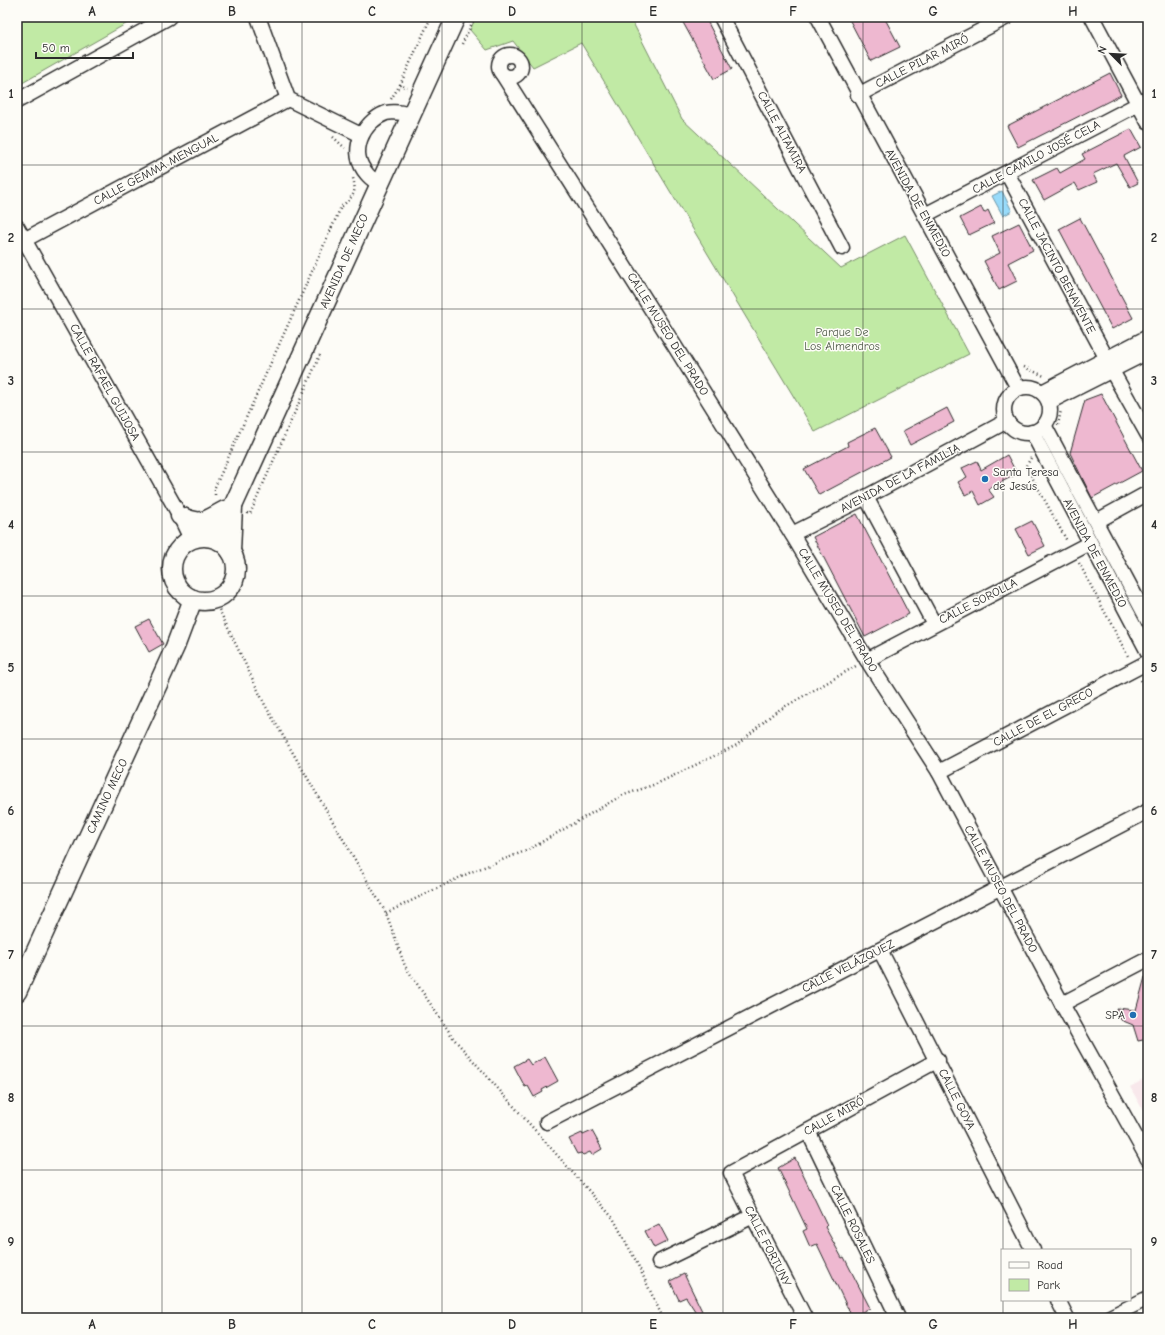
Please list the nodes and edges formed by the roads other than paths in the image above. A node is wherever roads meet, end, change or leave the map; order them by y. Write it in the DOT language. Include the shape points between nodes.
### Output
graph roads {
  1 [pos="169,17"];
  2 [pos="258,17"];
  3 [pos="456,17"];
  4 [pos="721,17"];
  5 [pos="818,17"];
  6 [pos="1007,17"];
  7 [pos="1092,17"];
  8 [pos="503,74"];
  9 [pos="858,94"];
  10 [pos="288,99"];
  11 [pos="17,101"];
  12 [pos="1143,102"];
  13 [pos="411,115"];
  14 [pos="1148,122"];
  15 [pos="361,135"];
  16 [pos="1007,173"];
  17 [pos="379,184"];
  18 [pos="924,215"];
  19 [pos="17,227"];
  20 [pos="24,240"];
  21 [pos="842,248"];
  22 [pos="1148,337"];
  23 [pos="1148,352"];
  24 [pos="1110,365"];
  25 [pos="1018,388"];
  26 [pos="1045,397"];
  27 [pos="1007,421"];
  28 [pos="1038,429"];
  29 [pos="1148,435"];
  30 [pos="1148,493"];
  31 [pos="866,497"];
  32 [pos="239,509"];
  33 [pos="180,516"];
  34 [pos="1097,521"];
  35 [pos="792,534"];
  36 [pos="200,538"];
  37 [pos="1090,543"];
  38 [pos="231,552"];
  39 [pos="193,599"];
  40 [pos="1148,620"];
  41 [pos="934,624"];
  42 [pos="1148,652"];
  43 [pos="867,660"];
  44 [pos="1148,662"];
  45 [pos="939,772"];
  46 [pos="1148,811"];
  47 [pos="1000,887"];
  48 [pos="880,950"];
  49 [pos="1148,959"];
  50 [pos="17,992"];
  51 [pos="1062,1004"];
  52 [pos="938,1060"];
  53 [pos="547,1122"];
  54 [pos="808,1131"];
  55 [pos="1148,1159"];
  56 [pos="731,1173"];
  57 [pos="753,1216"];
  58 [pos="1032,1249"];
  59 [pos="659,1262"];
  60 [pos="1148,1298"];
  61 [pos="1058,1301"];
  62 [pos="805,1318"];
  63 [pos="898,1318"];
  64 [pos="1067,1318"];
  65 [pos="1108,1318"];
  1 -- 11 [label="street"];
  2 -- 10 [label="street"];
  3 -- 13 [label="street, AVENIDA DE MECO"];
  4 -- 21 [label="street, CALLE ALTAMIRA"];
  5 -- 9 [label="street, AVENIDA DE ENMEDIO"];
  6 -- 9 [label="street, CALLE PILAR MIRÓ"];
  7 -- 12 [label="street"];
  8 -- 35 [label="street, CALLE MUSEO DEL PRADO"];
  9 -- 18 [label="street, AVENIDA DE ENMEDIO"];
  10 -- 15 [label="street"];
  10 -- 20 [label="street, CALLE GEMMA MENGUAL"];
  12 -- 14 [label="street"];
  12 -- 16 [label="street, CALLE CAMILO JOSÉ CELA"];
  13 -- 15 [label="street" via="387,113 367,126"];
  13 -- 17 [label="street, AVENIDA DE MECO"];
  15 -- 17 [label="street" via="359,157 367,174"];
  16 -- 18 [label="street, CALLE CAMILO JOSÉ CELA"];
  16 -- 24 [label="street, CALLE JACINTO BENAVENTE"];
  17 -- 32 [label="street, AVENIDA DE MECO"];
  18 -- 25 [label="street, AVENIDA DE ENMEDIO"];
  19 -- 20 [label="street, CALLE RAFAEL GUIJOSA"];
  20 -- 33 [label="street, CALLE RAFAEL GUIJOSA"];
  22 -- 24 [label="street"];
  23 -- 24 [label="street"];
  24 -- 26 [label="street"];
  24 -- 29 [label="street, CALLE JACINTO BENAVENTE"];
  25 -- 26 [label="street" via="1029,387"];
  25 -- 27 [label="street" via="1006,400 1004,414"];
  26 -- 28 [label="street" via="1050,414"];
  27 -- 28 [label="street" via="1018,431"];
  27 -- 31 [label="street, AVENIDA DE LA FAMILIA"];
  28 -- 34 [label="street, AVENIDA DE ENMEDIO"];
  28 -- 37 [label="street, AVENIDA DE ENMEDIO"];
  30 -- 34 [label="street"];
  31 -- 35 [label="street, AVENIDA DE LA FAMILIA"];
  31 -- 41 [label="street"];
  32 -- 33 [label="street" via="196,522"];
  32 -- 36 [label="street, AVENIDA DE MECO"];
  32 -- 38 [label="street, AVENIDA DE MECO"];
  33 -- 36 [label="street, CALLE RAFAEL GUIJOSA"];
  34 -- 40 [label="street, AVENIDA DE ENMEDIO"];
  35 -- 43 [label="street, CALLE MUSEO DEL PRADO"];
  36 -- 38 [label="street" via="217,539"];
  36 -- 39 [label="street" via="182,545 175,554 172,564 172,576 176,586"];
  37 -- 41 [label="street, CALLE SOROLLA"];
  37 -- 42 [label="street, AVENIDA DE ENMEDIO"];
  38 -- 39 [label="street" via="236,570 230,588 214,599"];
  39 -- 50 [label="street, CAMINO MECO" via="175,647"];
  41 -- 43 [label="street, CALLE SOROLLA"];
  43 -- 45 [label="street, CALLE MUSEO DEL PRADO"];
  44 -- 45 [label="street, CALLE DE EL GRECO"];
  45 -- 47 [label="street, CALLE MUSEO DEL PRADO"];
  46 -- 47 [label="street, CALLE VELÁZQUEZ"];
  47 -- 48 [label="street, CALLE VELÁZQUEZ"];
  47 -- 51 [label="street, CALLE MUSEO DEL PRADO"];
  48 -- 52 [label="street, CALLE GOYA"];
  48 -- 53 [label="street, CALLE VELÁZQUEZ"];
  49 -- 51 [label="street"];
  51 -- 55 [label="street, CALLE MUSEO DEL PRADO"];
  52 -- 54 [label="street, CALLE MIRÓ"];
  52 -- 58 [label="street, CALLE GOYA"];
  54 -- 56 [label="street, CALLE MIRÓ"];
  54 -- 63 [label="street, CALLE ROSALES"];
  56 -- 57 [label="street, CALLE FORTUNY"];
  57 -- 59 [label="street"];
  57 -- 62 [label="street, CALLE FORTUNY"];
  60 -- 65 [label="street"];
  61 -- 64 [label="street"];
}
